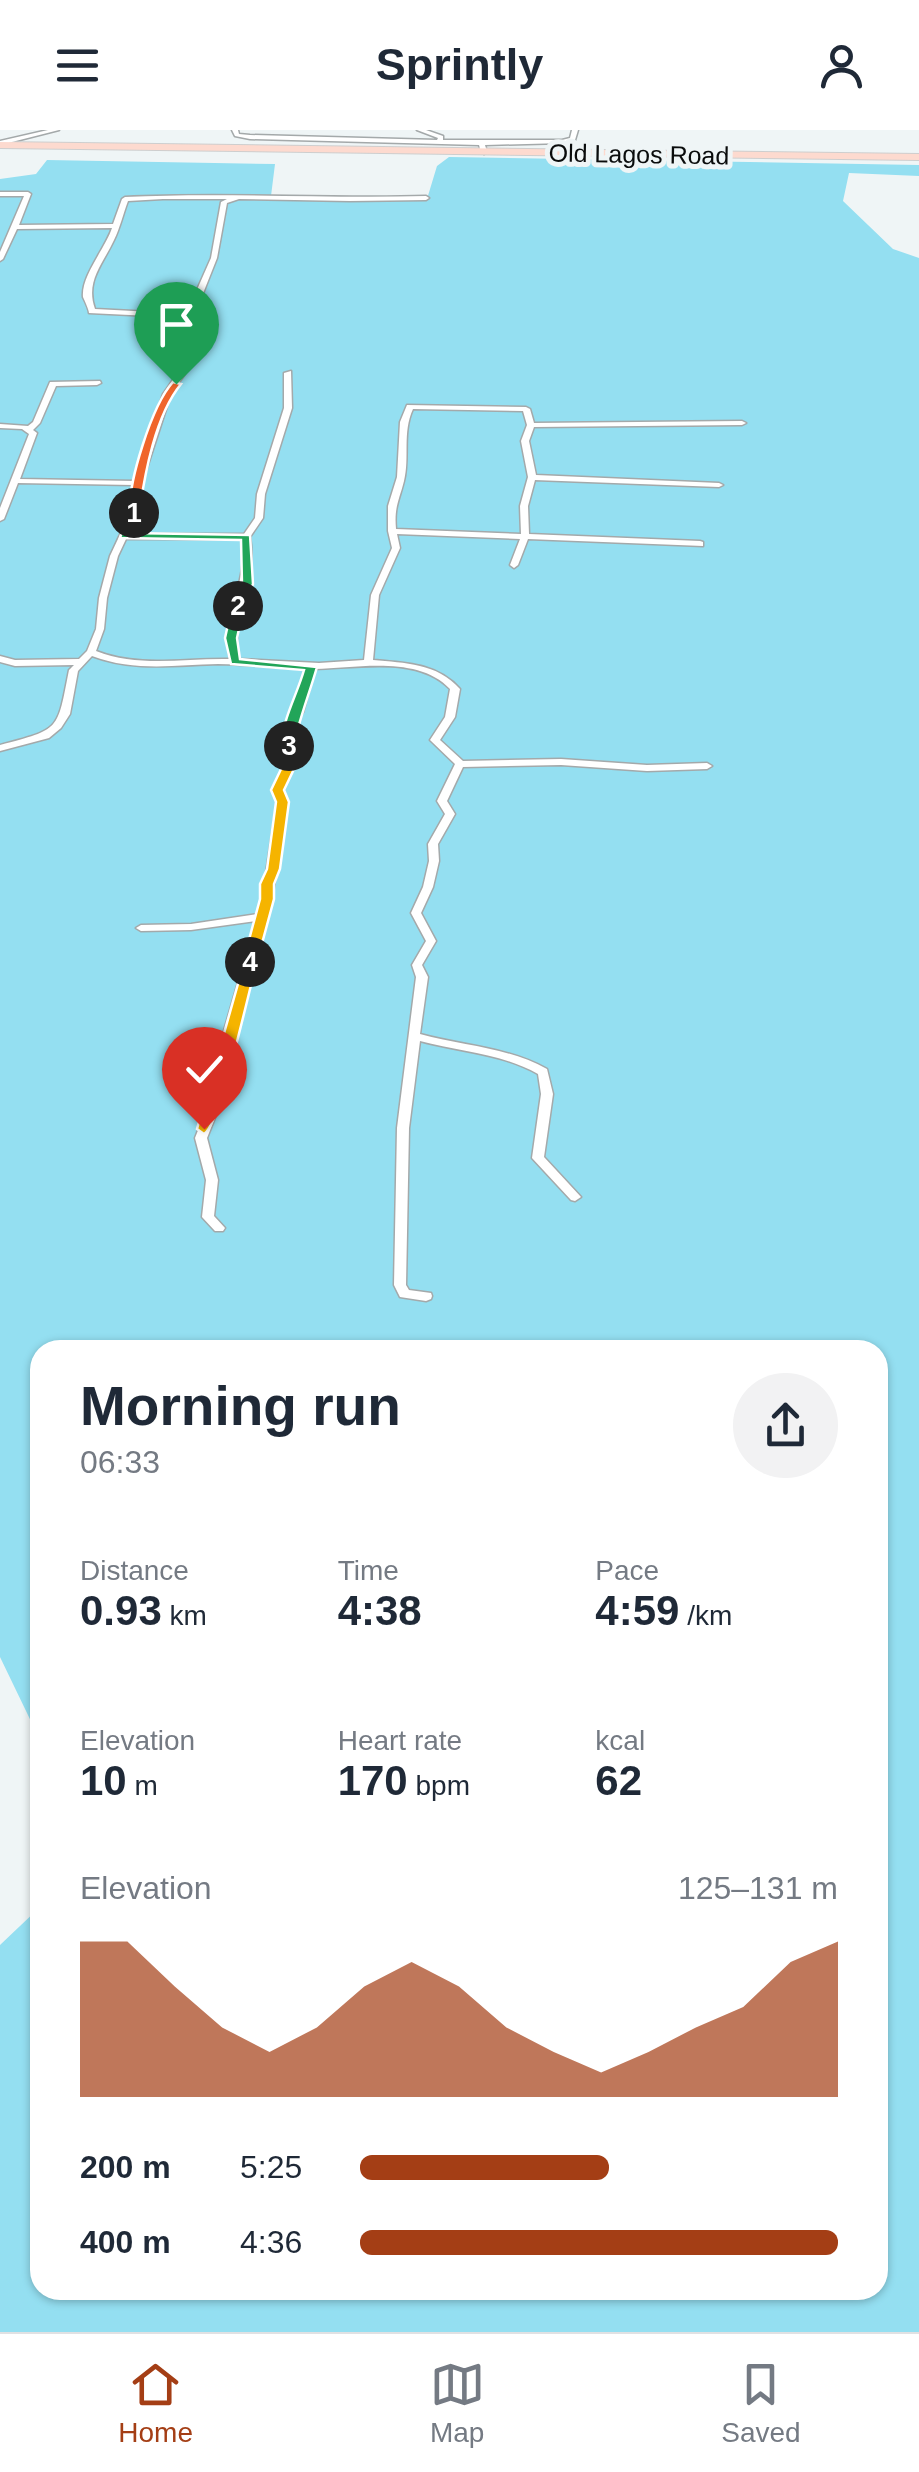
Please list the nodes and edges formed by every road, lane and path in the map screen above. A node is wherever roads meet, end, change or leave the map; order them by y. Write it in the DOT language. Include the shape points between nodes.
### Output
graph roads {
  1 [pos="56,130"];
  2 [pos="235,130"];
  3 [pos="420,130"];
  4 [pos="575,130"];
  5 [pos="440,142"];
  6 [pos="0,144"];
  7 [pos="483,147"];
  8 [pos="919,157"];
  9 [pos="0,194"];
  10 [pos="236,198"];
  11 [pos="426,198"];
  12 [pos="15,226"];
  13 [pos="114,226"];
  14 [pos="4,243"];
  15 [pos="1,262"];
  16 [pos="194,316"];
  17 [pos="288,373"];
  18 [pos="97,383"];
  19 [pos="742,423"];
  20 [pos="531,425"];
  21 [pos="0,426"];
  22 [pos="28,430"];
  23 [pos="532,478"];
  24 [pos="14,481"];
  25 [pos="138,483"];
  26 [pos="720,485"];
  27 [pos="0,519"];
  28 [pos="392,531"];
  29 [pos="124,536"];
  30 [pos="524,536"];
  31 [pos="246,537"];
  32 [pos="700,544"];
  33 [pos="514,564"];
  34 [pos="91,652"];
  35 [pos="0,659"];
  36 [pos="82,662"];
  37 [pos="235,662"];
  38 [pos="368,662"];
  39 [pos="311,667"];
  40 [pos="0,748"];
  41 [pos="460,764"];
  42 [pos="708,766"];
  43 [pos="259,917"];
  44 [pos="141,928"];
  45 [pos="414,1036"];
  46 [pos="575,1198"];
  47 [pos="219,1228"];
  48 [pos="426,1296"];
  1 -- 6 [label="street"];
  2 -- 5 [label="street" via="250,137"];
  3 -- 5 [label="street"];
  4 -- 7 [label="street" via="562,142"];
  5 -- 7 [label="street"];
  6 -- 7 [label="main road, Old Lagos Road"];
  7 -- 8 [label="main road, Old Lagos Road"];
  9 -- 12 [label="street" via="28,194"];
  10 -- 11 [label="street"];
  10 -- 13 [label="street" via="125,199"];
  10 -- 16 [label="street" via="224,202"];
  12 -- 13 [label="street"];
  12 -- 14 [label="street"];
  13 -- 16 [label="street" via="90,280 92,310"];
  14 -- 15 [label="street"];
  16 -- 25 [label="street" via="180,355 181,374 167,394"];
  17 -- 31 [label="street" via="288,408 260,494 259,518"];
  18 -- 22 [label="street" via="53,384"];
  19 -- 20 [label="street"];
  20 -- 23 [label="street" via="524,441"];
  20 -- 28 [label="street" via="522,408 410,407"];
  21 -- 22 [label="street"];
  22 -- 24 [label="street"];
  23 -- 26 [label="street"];
  23 -- 30 [label="street"];
  24 -- 25 [label="street"];
  24 -- 27 [label="street"];
  25 -- 29 [label="street"];
  28 -- 30 [label="street"];
  28 -- 38 [label="street" via="396,548 375,595"];
  29 -- 31 [label="street"];
  29 -- 34 [label="street"];
  30 -- 32 [label="street"];
  30 -- 33 [label="street"];
  31 -- 37 [label="street" via="247,584 231,638"];
  34 -- 36 [label="street"];
  34 -- 37 [label="street" via="126,664"];
  35 -- 36 [label="street"];
  36 -- 40 [label="street" via="58,726 46,736"];
  37 -- 39 [label="street"];
  38 -- 39 [label="street"];
  38 -- 41 [label="street" via="446,676 454,703 435,740"];
  39 -- 43 [label="street" via="288,730 274,869"];
  41 -- 42 [label="street"];
  41 -- 45 [label="street" via="442,801 450,814 432,844 428,888 416,912 430,941 417,965 422,977"];
  43 -- 44 [label="street"];
  43 -- 47 [label="street" via="201,1138 212,1180 208,1217"];
  45 -- 46 [label="street" via="524,1060 542,1072 547,1094 538,1158"];
  45 -- 48 [label="street" via="403,1128 400,1285 405,1294"];
}
